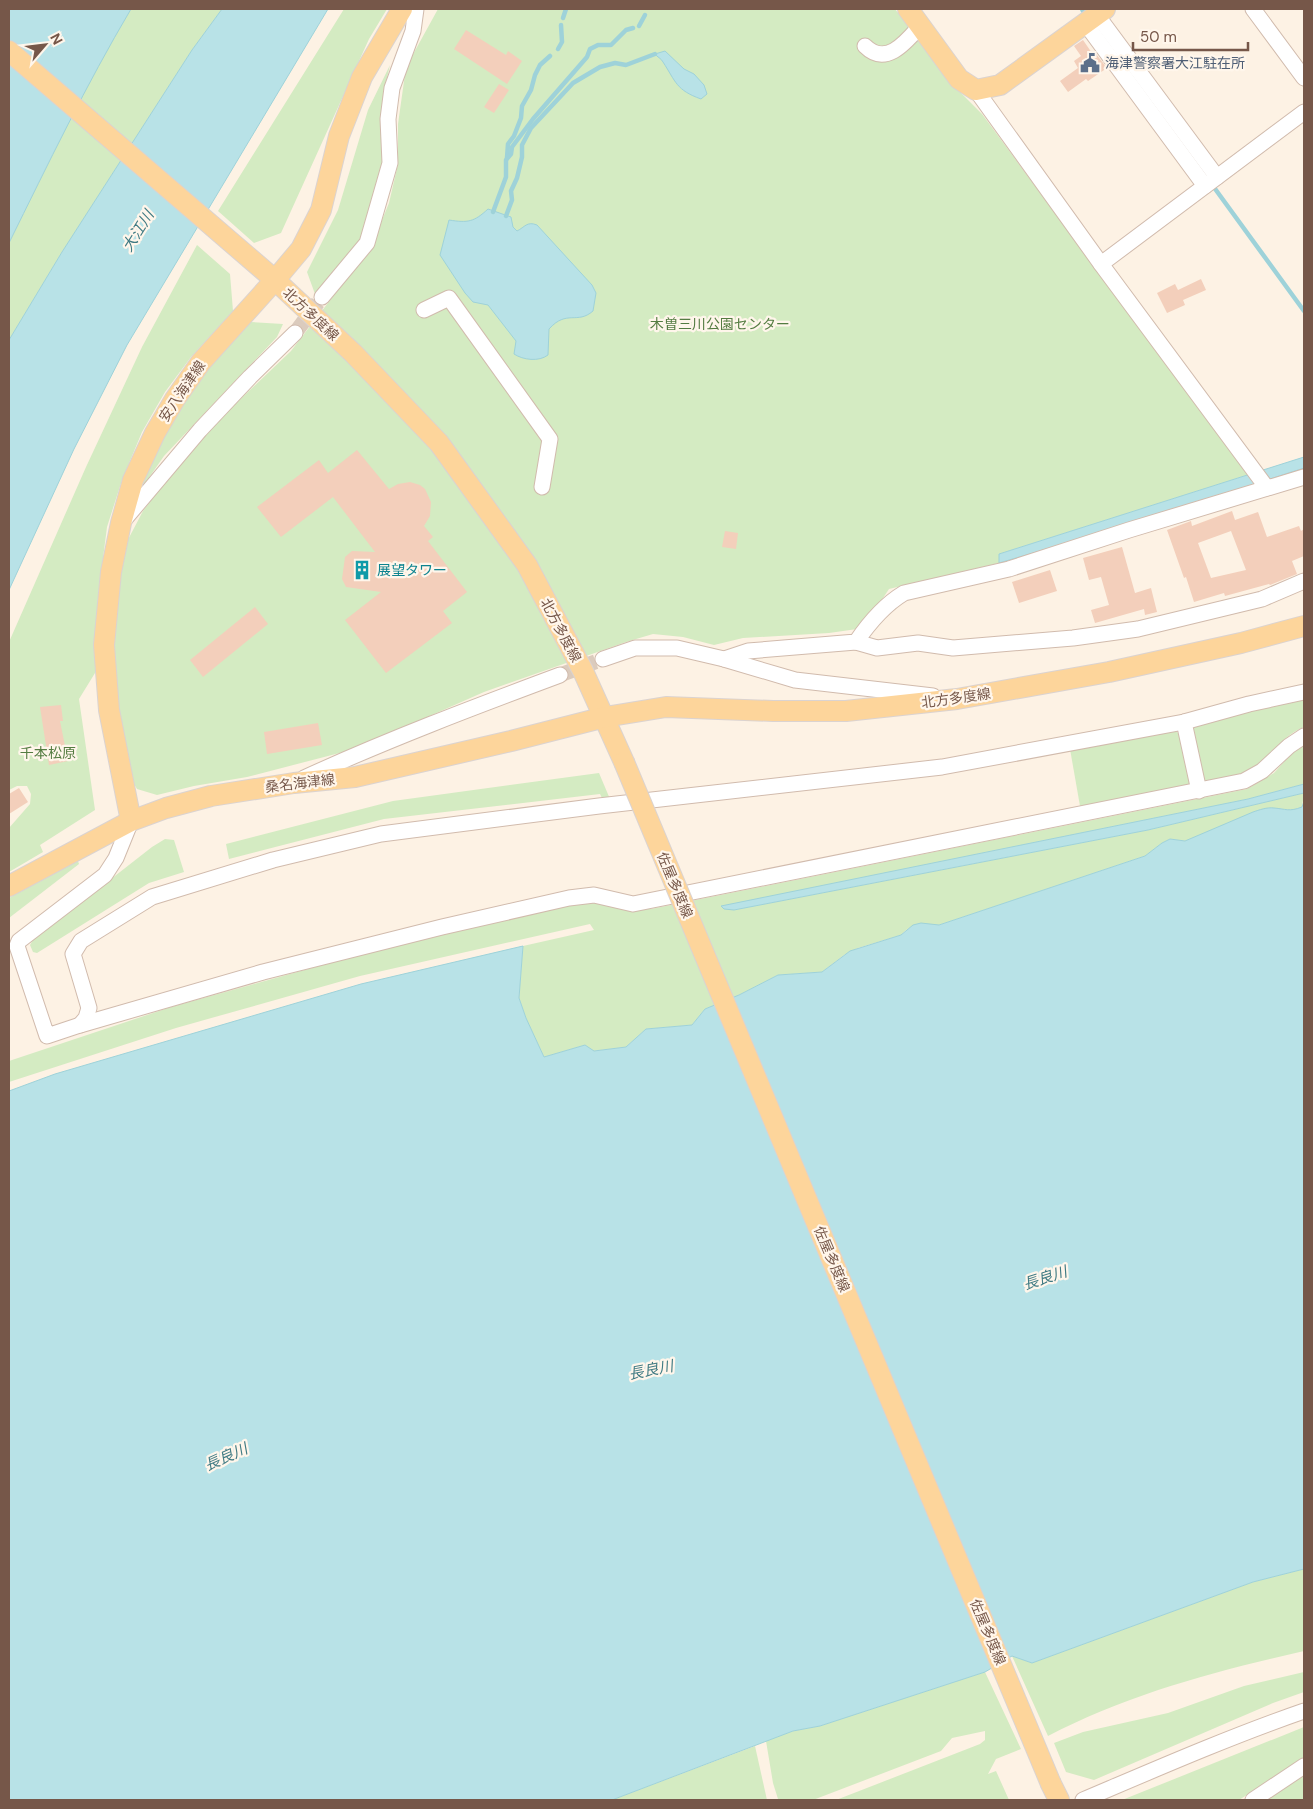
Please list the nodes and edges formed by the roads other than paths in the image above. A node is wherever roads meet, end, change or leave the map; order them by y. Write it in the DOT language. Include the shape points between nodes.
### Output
graph roads {
  1 [pos="402,9"];
  2 [pos="416,9"];
  3 [pos="908,9"];
  4 [pos="1253,9"];
  5 [pos="1096,16"];
  6 [pos="920,26"];
  7 [pos="865,46"];
  8 [pos="9,51"];
  9 [pos="1304,78"];
  10 [pos="976,90"];
  11 [pos="1304,112"];
  12 [pos="1211,181"];
  13 [pos="1100,264"];
  14 [pos="275,280"];
  15 [pos="322,297"];
  16 [pos="424,310"];
  17 [pos="295,333"];
  18 [pos="1304,477"];
  19 [pos="1265,486"];
  20 [pos="542,487"];
  21 [pos="121,524"];
  22 [pos="1304,582"];
  23 [pos="1304,626"];
  24 [pos="856,642"];
  25 [pos="603,659"];
  26 [pos="724,659"];
  27 [pos="560,675"];
  28 [pos="1304,692"];
  29 [pos="957,699"];
  30 [pos="605,717"];
  31 [pos="1184,722"];
  32 [pos="1304,736"];
  33 [pos="294,783"];
  34 [pos="1199,791"];
  35 [pos="131,821"];
  36 [pos="9,886"];
  37 [pos="80,1025"];
  38 [pos="1304,1711"];
  39 [pos="1304,1766"];
  40 [pos="1055,1792"];
  41 [pos="1083,1800"];
  42 [pos="1253,1800"];
  1 -- 14 [label="main road, 安八海津線" via="362,77 339,136 321,210 300,249"];
  2 -- 15 [label="street" via="413,31 392,88 388,119 390,163 367,243"];
  3 -- 6 [label="main road"];
  4 -- 9 [label="street"];
  5 -- 10 [label="main road" via="1000,85"];
  5 -- 12 [label="street"];
  6 -- 7 [label="street" via="896,50 888,53 871,52"];
  6 -- 10 [label="main road" via="959,79"];
  8 -- 14 [label="main road, 北方多度線"];
  10 -- 13 [label="street"];
  11 -- 12 [label="street"];
  12 -- 13 [label="street"];
  13 -- 19 [label="street"];
  14 -- 21 [label="main road, 安八海津線" via="201,362 175,399 133,480"];
  14 -- 30 [label="main road, 北方多度線" via="439,443 527,565"];
  16 -- 20 [label="street" via="449,298 546,432 550,439"];
  17 -- 21 [label="street" via="200,430"];
  18 -- 19 [label="street"];
  19 -- 24 [label="street" via="1009,569 904,593 892,600"];
  21 -- 35 [label="main road, 安八海津線" via="111,572 104,645 110,710"];
  22 -- 24 [label="street" via="1262,599 1138,629 1073,638 953,648 918,643 877,648"];
  23 -- 29 [label="main road, 北方多度線" via="1109,672"];
  24 -- 26 [label="street" via="748,651"];
  25 -- 26 [label="street" via="635,648 677,648"];
  26 -- 29 [label="street" via="795,680"];
  27 -- 33 [label="street" via="361,753"];
  28 -- 31 [label="street"];
  29 -- 30 [label="main road, 北方多度線" via="846,711 666,707"];
  30 -- 33 [label="main road, 桑名海津線" via="355,777"];
  30 -- 40 [label="main road, 佐屋多度線, bridge"];
  31 -- 34 [label="street"];
  31 -- 37 [label="street" via="942,767 381,834 273,860 152,897 81,941 73,954 89,1008"];
  32 -- 34 [label="street" via="1244,782"];
  33 -- 35 [label="main road, 桑名海津線" via="211,796"];
  34 -- 37 [label="street" via="633,904 594,895 569,898 263,972"];
  35 -- 36 [label="main road, 桑名海津線"];
  35 -- 37 [label="street" via="116,858 105,875 19,941 17,946 47,1036"];
  38 -- 41 [label="street" via="1175,1760"];
  39 -- 42 [label="street"];
}
